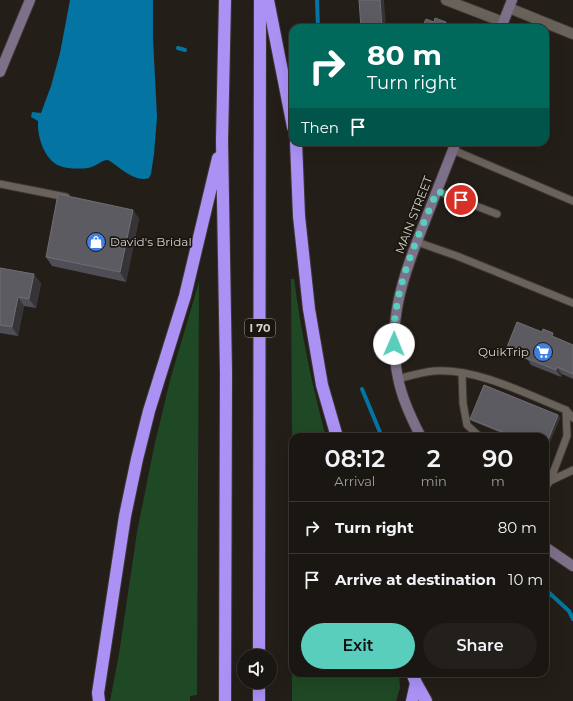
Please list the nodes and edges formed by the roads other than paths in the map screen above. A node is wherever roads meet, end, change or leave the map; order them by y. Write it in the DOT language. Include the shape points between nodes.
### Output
graph roads {
  1 [pos="30,0"];
  2 [pos="224,0"];
  3 [pos="260,0"];
  4 [pos="268,0"];
  5 [pos="446,0"];
  6 [pos="510,4"];
  7 [pos="500,24"];
  8 [pos="502,24"];
  9 [pos="573,34"];
  10 [pos="0,72"];
  11 [pos="289,107"];
  12 [pos="222,141"];
  13 [pos="296,146"];
  14 [pos="455,146"];
  15 [pos="0,184"];
  16 [pos="437,191"];
  17 [pos="72,198"];
  18 [pos="573,201"];
  19 [pos="497,214"];
  20 [pos="417,242"];
  21 [pos="573,303"];
  22 [pos="462,373"];
  23 [pos="398,379"];
  24 [pos="526,394"];
  25 [pos="524,403"];
  26 [pos="566,410"];
  27 [pos="573,418"];
  28 [pos="336,433"];
  29 [pos="419,433"];
  30 [pos="476,433"];
  31 [pos="573,470"];
  32 [pos="549,475"];
  33 [pos="549,478"];
  34 [pos="549,549"];
  35 [pos="573,566"];
  36 [pos="259,649"];
  37 [pos="414,678"];
  38 [pos="259,689"];
  39 [pos="96,698"];
  40 [pos="225,701"];
  41 [pos="259,701"];
  42 [pos="412,701"];
  43 [pos="426,701"];
  1 -- 10 [label="street"];
  2 -- 12 [label="highway"];
  3 -- 36 [label="highway, I 70"];
  4 -- 11 [label="highway"];
  5 -- 7 [label="street"];
  6 -- 8 [label="street"];
  6 -- 9 [label="street"];
  12 -- 39 [label="highway" via="188,282 137,459 125,516"];
  12 -- 40 [label="highway" via="226,373"];
  13 -- 28 [label="highway" via="299,216 309,309 322,385"];
  14 -- 16 [label="street, MAIN STREET"];
  14 -- 18 [label="lane"];
  15 -- 17 [label="lane"];
  16 -- 19 [label="lane"];
  16 -- 20 [label="street, MAIN STREET"];
  20 -- 21 [label="lane"];
  20 -- 23 [label="street, MAIN STREET" via="398,295 395,315 394,355"];
  22 -- 23 [label="lane" via="434,371"];
  22 -- 24 [label="lane" via="490,379"];
  22 -- 30 [label="lane" via="467,425"];
  23 -- 29 [label="street, MAIN STREET" via="409,413"];
  24 -- 25 [label="lane"];
  24 -- 26 [label="lane"];
  26 -- 27 [label="lane"];
  26 -- 32 [label="lane" via="567,436"];
  31 -- 33 [label="lane"];
  34 -- 35 [label="street"];
  37 -- 42 [label="highway"];
  37 -- 43 [label="highway"];
  38 -- 41 [label="highway"];
}
